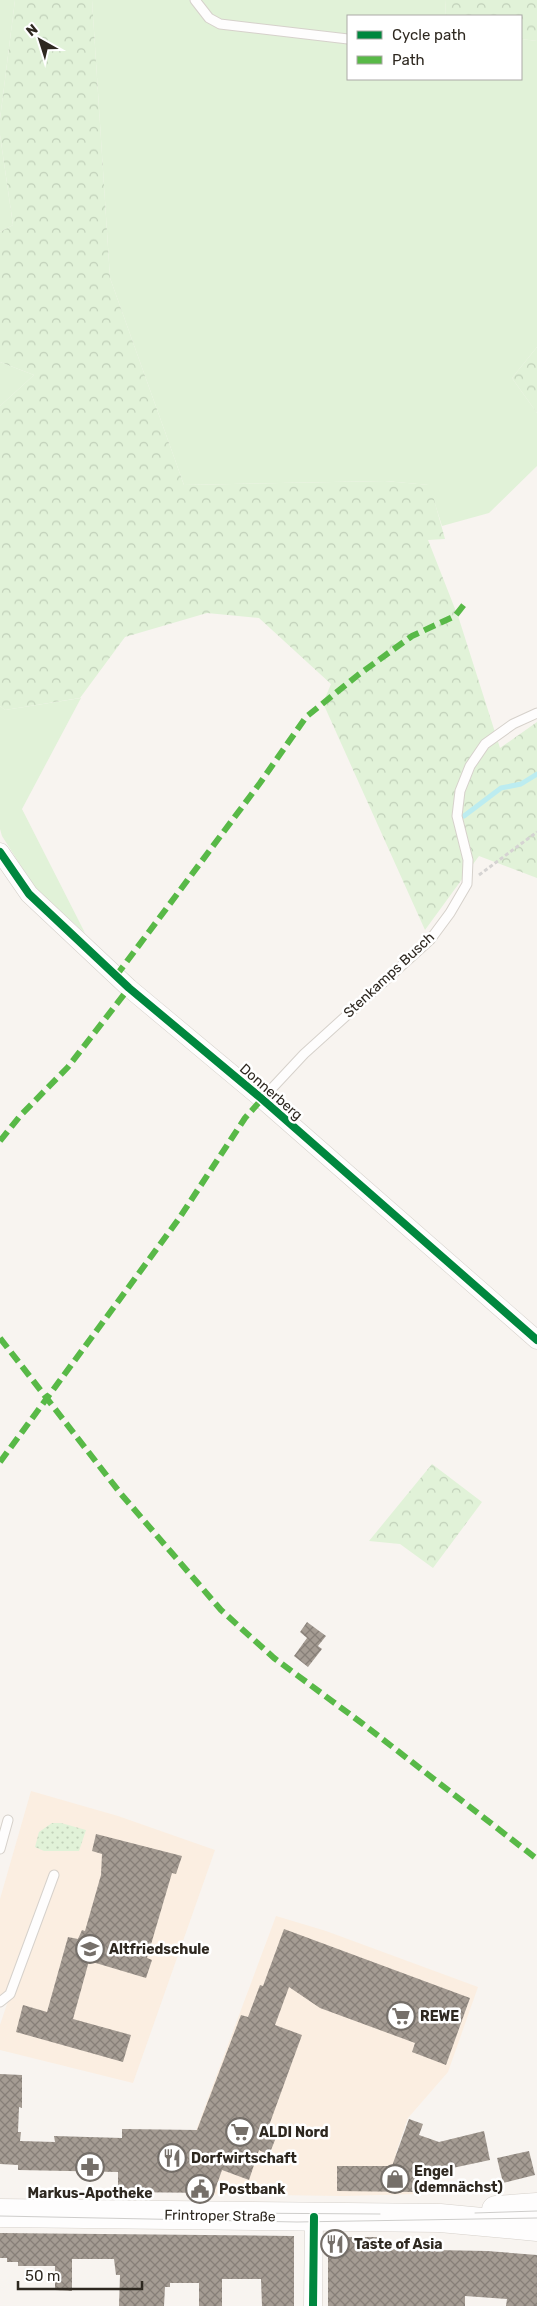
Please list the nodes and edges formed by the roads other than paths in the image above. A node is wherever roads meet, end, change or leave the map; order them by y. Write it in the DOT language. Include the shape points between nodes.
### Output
graph roads {
  1 [pos="195,0"];
  2 [pos="347,39"];
  3 [pos="537,713"];
  4 [pos="0,852"];
  5 [pos="262,1099"];
  6 [pos="537,1340"];
  7 [pos="8,1820"];
  8 [pos="0,1849"];
  9 [pos="54,1875"];
  10 [pos="0,2002"];
  11 [pos="537,2206"];
  12 [pos="0,2213"];
  13 [pos="314,2218"];
  14 [pos="440,2218"];
  15 [pos="537,2226"];
  16 [pos="313,2306"];
  1 -- 2 [label="lane" via="209,18 220,24"];
  3 -- 5 [label="lane, Stenkamps Busch" via="513,724 485,744 470,766 460,791 457,816 468,860 468,884 430,940 304,1054"];
  4 -- 5 [label="street, Donnerberg" via="36,901 129,988"];
  5 -- 6 [label="street, Donnerberg"];
  7 -- 8 [label="lane"];
  9 -- 10 [label="lane" via="10,1994"];
  11 -- 14 [label="main road, Frintroper Straße"];
  12 -- 13 [label="main road, Frintroper Straße"];
  13 -- 14 [label="main road, Frintroper Straße"];
  13 -- 16 [label="street"];
  14 -- 15 [label="main road, Frintroper Straße"];
}
